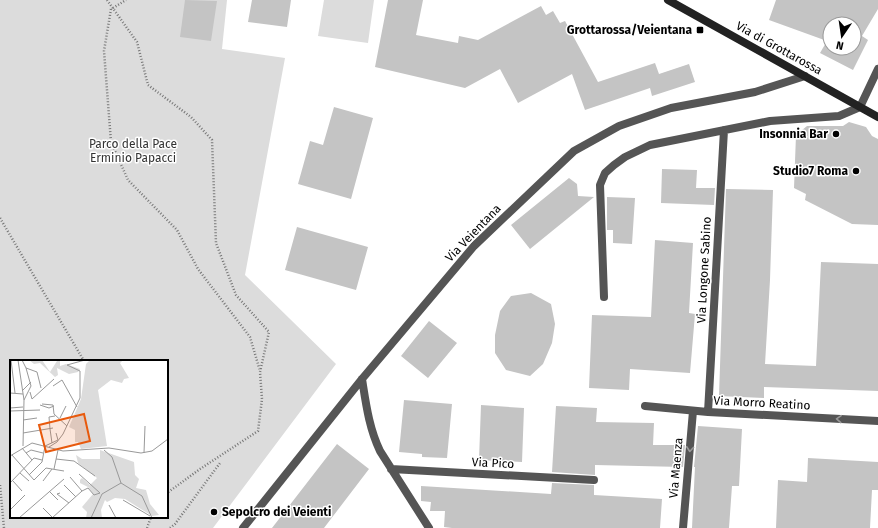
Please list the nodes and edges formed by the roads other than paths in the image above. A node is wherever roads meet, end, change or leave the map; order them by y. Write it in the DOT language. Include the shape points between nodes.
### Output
graph roads {
  1 [pos="668,0"];
  2 [pos="878,68"];
  3 [pos="805,76"];
  4 [pos="860,107"];
  5 [pos="878,117"];
  6 [pos="724,130"];
  7 [pos="604,297"];
  8 [pos="362,379"];
  9 [pos="645,406"];
  10 [pos="693,411"];
  11 [pos="708,412"];
  12 [pos="878,421"];
  13 [pos="391,469"];
  14 [pos="594,480"];
  15 [pos="243,528"];
  16 [pos="429,528"];
  17 [pos="683,528"];
  1 -- 3 [label="street, Via di Grottarossa"];
  2 -- 4 [label="street"];
  3 -- 4 [label="street, Via di Grottarossa"];
  3 -- 8 [label="street, Via Veientana" via="755,92 672,108 620,126 574,151 474,246"];
  4 -- 5 [label="street, Via di Grottarossa"];
  4 -- 6 [label="street" via="839,116 770,121"];
  6 -- 7 [label="street" via="650,145 625,157 605,173 600,185"];
  6 -- 11 [label="street, Via Longone Sabino"];
  8 -- 13 [label="street" via="370,427 380,452"];
  8 -- 15 [label="street, Via Veientana"];
  9 -- 10 [label="street, Via Morro Reatino"];
  10 -- 11 [label="street, Via Morro Reatino"];
  10 -- 17 [label="street, Via Maenza, one-way"];
  12 -- 11 [label="street, Via Morro Reatino, one-way"];
  13 -- 14 [label="street, Via Pico"];
  13 -- 16 [label="street"];
}
